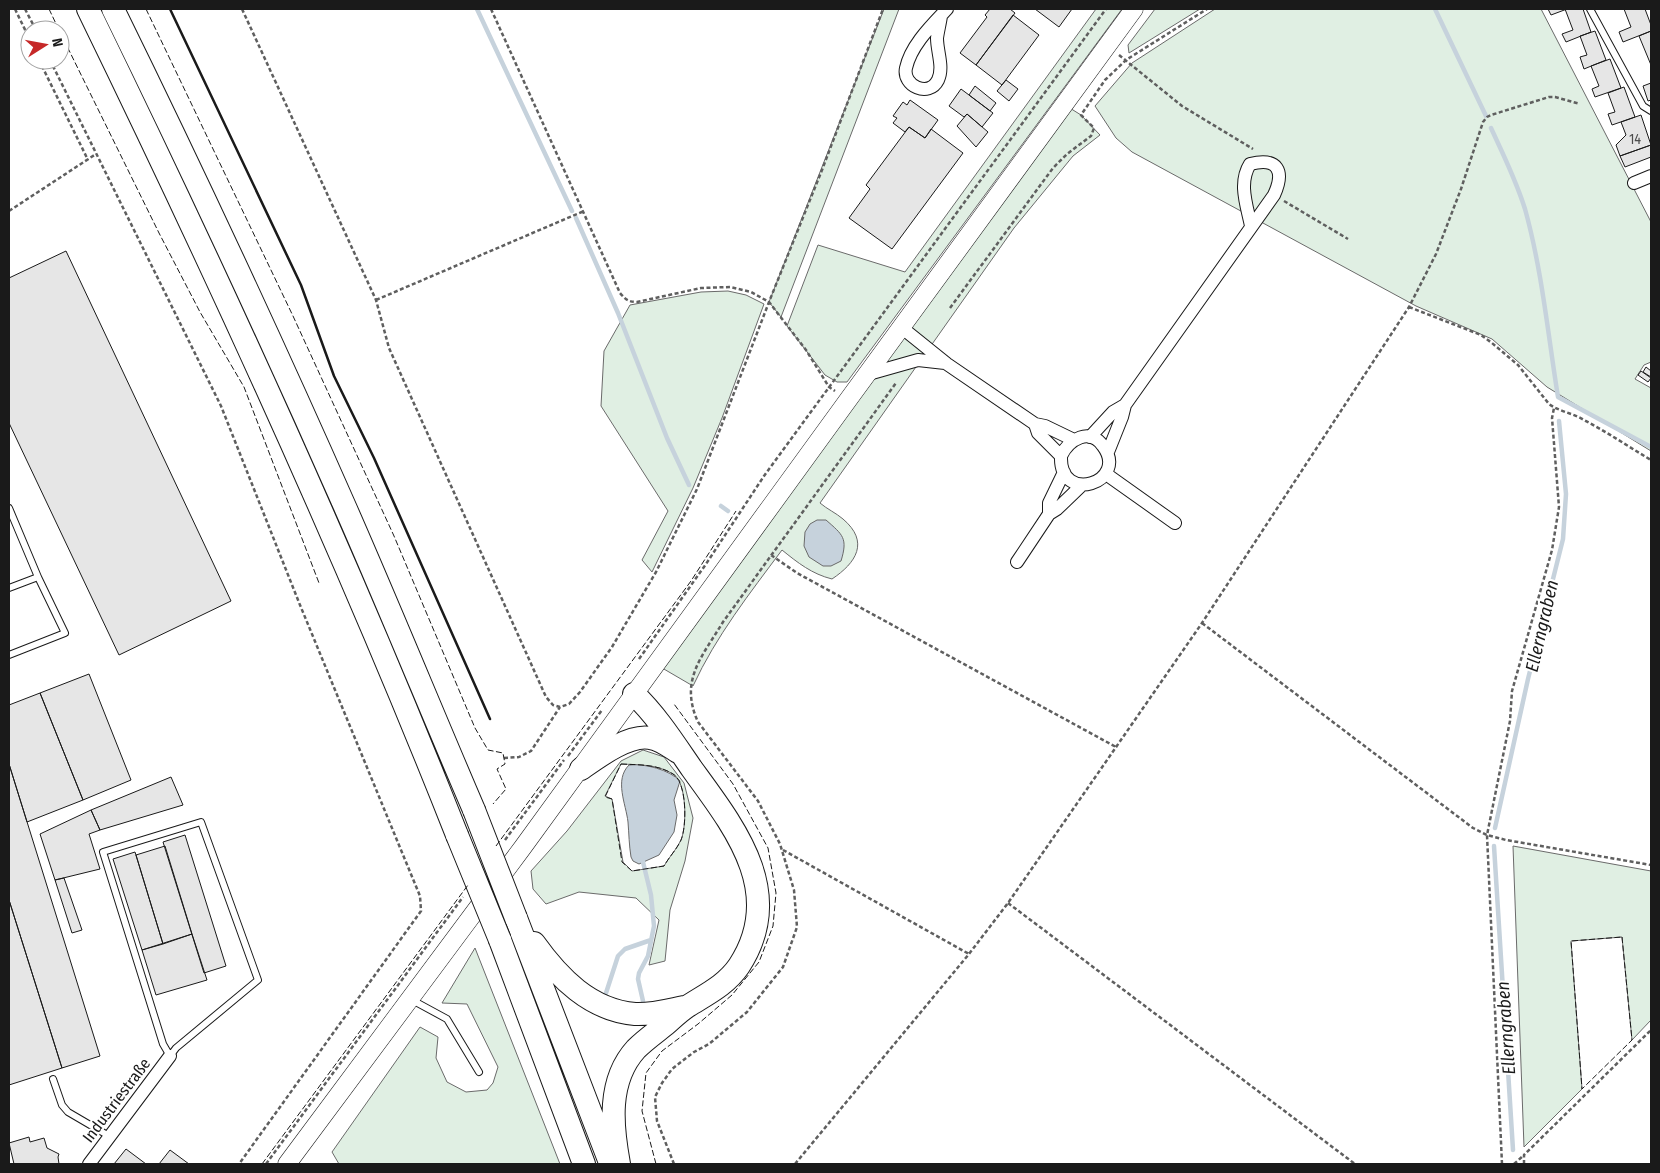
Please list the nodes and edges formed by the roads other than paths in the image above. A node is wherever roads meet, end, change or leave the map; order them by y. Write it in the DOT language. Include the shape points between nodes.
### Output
graph roads {
  1 [pos="88,9"];
  2 [pos="113,9"];
  3 [pos="1134,9"];
  4 [pos="1591,9"];
  5 [pos="944,12"];
  6 [pos="1651,110"];
  7 [pos="1651,176"];
  8 [pos="1634,183"];
  9 [pos="1251,226"];
  10 [pos="900,327"];
  11 [pos="947,364"];
  12 [pos="866,375"];
  13 [pos="1125,405"];
  14 [pos="1035,424"];
  15 [pos="1090,437"];
  16 [pos="1074,440"];
  17 [pos="1108,452"];
  18 [pos="1062,456"];
  19 [pos="1064,472"];
  20 [pos="1106,474"];
  21 [pos="1082,485"];
  22 [pos="9,508"];
  23 [pos="1050,514"];
  24 [pos="1174,523"];
  25 [pos="1017,562"];
  26 [pos="38,577"];
  27 [pos="9,588"];
  28 [pos="9,655"];
  29 [pos="634,694"];
  30 [pos="683,756"];
  31 [pos="580,769"];
  32 [pos="516,918"];
  33 [pos="411,999"];
  34 [pos="688,1006"];
  35 [pos="170,1056"];
  36 [pos="479,1072"];
  37 [pos="53,1079"];
  38 [pos="109,1136"];
  39 [pos="89,1164"];
  40 [pos="287,1164"];
  41 [pos="584,1164"];
  42 [pos="610,1164"];
  43 [pos="619,1164"];
  1 -- 41 [label="highway, bridge" via="273,401 376,636 500,940"];
  2 -- 32 [label="highway, bridge" via="185,157 347,511 474,810"];
  3 -- 10 [label="main road"];
  4 -- 6 [label="lane" via="1643,106"];
  5 -- 5 [label="street" via="912,52 906,69 907,78 913,86 923,90 938,81 937,39"];
  7 -- 8 [label="street"];
  9 -- 9 [label="street" via="1280,183 1280,174 1274,165 1267,162 1250,164 1244,173"];
  9 -- 13 [label="street"];
  10 -- 11 [label="street"];
  10 -- 12 [label="main road"];
  11 -- 12 [label="street" via="918,360"];
  11 -- 14 [label="street"];
  12 -- 29 [label="main road"];
  13 -- 15 [label="street" via="1113,412"];
  13 -- 17 [label="street"];
  14 -- 16 [label="street"];
  14 -- 18 [label="street" via="1038,433"];
  15 -- 16 [label="street"];
  15 -- 17 [label="street" via="1101,442"];
  16 -- 18 [label="street"];
  17 -- 20 [label="street"];
  18 -- 19 [label="street"];
  19 -- 21 [label="street" via="1071,481"];
  19 -- 23 [label="street" via="1049,503"];
  20 -- 21 [label="street" via="1100,481"];
  20 -- 24 [label="street"];
  21 -- 23 [label="street"];
  22 -- 26 [label="lane"];
  23 -- 25 [label="street"];
  26 -- 27 [label="lane"];
  26 -- 28 [label="lane" via="65,634"];
  29 -- 30 [label="highway"];
  29 -- 31 [label="main road"];
  30 -- 31 [label="highway" via="649,737 615,746"];
  30 -- 34 [label="highway" via="728,819 747,853 759,901 750,945 738,967 718,988"];
  31 -- 33 [label="main road"];
  32 -- 34 [label="highway" via="562,978 601,1005 636,1014"];
  32 -- 42 [label="highway"];
  33 -- 36 [label="lane" via="447,1019"];
  33 -- 40 [label="main road"];
  34 -- 43 [label="highway" via="635,1050 624,1066 616,1087 612,1116"];
  35 -- 35 [label="lane" via="163,1044 103,852 201,822 258,980"];
  35 -- 38 [label="street, Industriestraße"];
  37 -- 38 [label="lane" via="62,1105 68,1112"];
  38 -- 39 [label="street, Industriestraße"];
}
